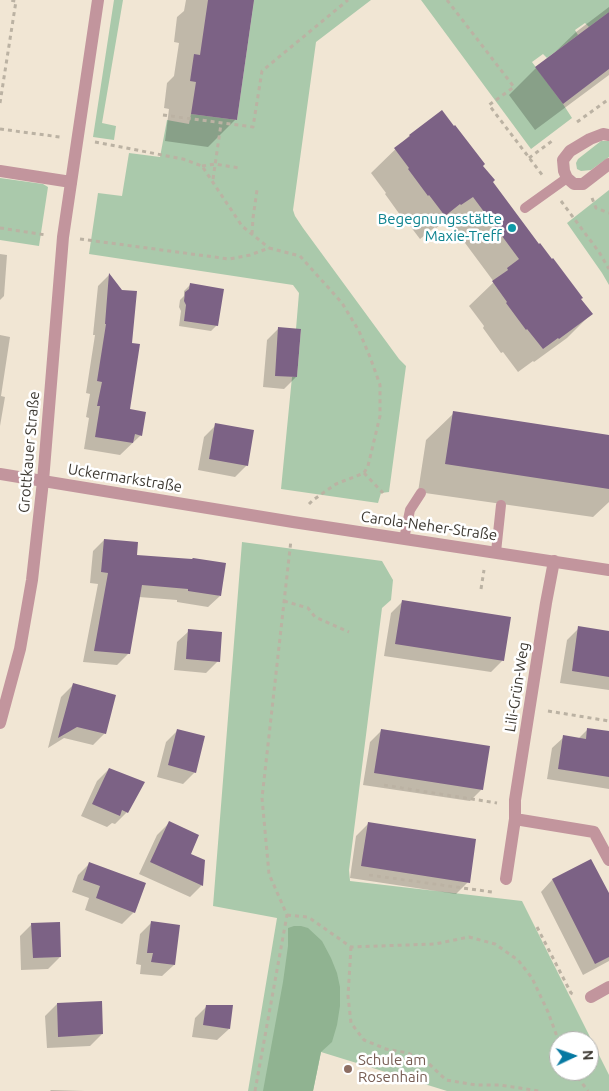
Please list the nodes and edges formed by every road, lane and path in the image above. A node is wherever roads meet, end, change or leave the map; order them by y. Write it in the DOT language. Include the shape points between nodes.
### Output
graph roads {
  1 [pos="9,0"];
  2 [pos="98,0"];
  3 [pos="348,0"];
  4 [pos="448,0"];
  5 [pos="0,103"];
  6 [pos="489,106"];
  7 [pos="162,115"];
  8 [pos="222,124"];
  9 [pos="0,129"];
  10 [pos="609,135"];
  11 [pos="77,139"];
  12 [pos="215,164"];
  13 [pos="609,164"];
  14 [pos="202,166"];
  15 [pos="239,168"];
  16 [pos="0,171"];
  17 [pos="567,178"];
  18 [pos="212,180"];
  19 [pos="70,182"];
  20 [pos="257,190"];
  21 [pos="592,198"];
  22 [pos="525,208"];
  23 [pos="609,213"];
  24 [pos="0,228"];
  25 [pos="252,235"];
  26 [pos="63,237"];
  27 [pos="269,248"];
  28 [pos="364,473"];
  29 [pos="0,474"];
  30 [pos="43,481"];
  31 [pos="383,493"];
  32 [pos="421,493"];
  33 [pos="501,505"];
  34 [pos="244,514"];
  35 [pos="293,522"];
  36 [pos="404,539"];
  37 [pos="496,552"];
  38 [pos="554,561"];
  39 [pos="609,570"];
  40 [pos="284,601"];
  41 [pos="349,632"];
  42 [pos="530,708"];
  43 [pos="609,721"];
  44 [pos="0,723"];
  45 [pos="384,785"];
  46 [pos="515,806"];
  47 [pos="515,819"];
  48 [pos="609,860"];
  49 [pos="369,875"];
  50 [pos="506,879"];
  51 [pos="287,915"];
  52 [pos="537,927"];
  53 [pos="351,947"];
  54 [pos="609,988"];
  55 [pos="591,997"];
  56 [pos="555,1031"];
  57 [pos="255,1091"];
  58 [pos="539,1091"];
  1 -- 5 [label="path" via="16,1"];
  2 -- 11 [label="street, Grottkauer Straße"];
  3 -- 8 [label="path" via="262,71 253,127"];
  4 -- 6 [label="path" via="514,87"];
  7 -- 8 [label="path"];
  8 -- 12 [label="path"];
  9 -- 11 [label="path"];
  10 -- 17 [label="street" via="590,139 570,152 563,160"];
  11 -- 14 [label="path" via="183,159"];
  11 -- 19 [label="street, Grottkauer Straße"];
  12 -- 14 [label="path"];
  12 -- 15 [label="path"];
  12 -- 18 [label="path"];
  13 -- 17 [label="street" via="583,184 574,184"];
  14 -- 18 [label="path"];
  16 -- 19 [label="street"];
  17 -- 22 [label="lane"];
  18 -- 25 [label="path" via="242,226"];
  19 -- 26 [label="street, Grottkauer Straße"];
  20 -- 25 [label="path"];
  21 -- 23 [label="path" via="596,208"];
  24 -- 26 [label="path"];
  25 -- 27 [label="path"];
  26 -- 27 [label="path" via="229,259"];
  26 -- 30 [label="street, Grottkauer Straße"];
  27 -- 28 [label="path" via="300,256 342,303 359,330 380,385 380,416"];
  28 -- 31 [label="path"];
  28 -- 35 [label="path" via="336,484 313,500"];
  29 -- 30 [label="street, Uckermarkstraße"];
  30 -- 34 [label="street, Uckermarkstraße"];
  30 -- 44 [label="street, Grottkauer Straße" via="32,580 20,649"];
  32 -- 36 [label="lane" via="410,510"];
  33 -- 37 [label="lane"];
  34 -- 35 [label="street, Carola-Neher-Straße"];
  35 -- 36 [label="street, Carola-Neher-Straße"];
  35 -- 40 [label="path"];
  36 -- 37 [label="street, Carola-Neher-Straße"];
  37 -- 38 [label="street, Carola-Neher-Straße"];
  38 -- 39 [label="street, Carola-Neher-Straße"];
  38 -- 42 [label="street, Lili-Grün-Weg"];
  40 -- 41 [label="path" via="308,608 315,617"];
  40 -- 51 [label="path" via="262,798 270,874"];
  42 -- 43 [label="path"];
  42 -- 46 [label="street, Lili-Grün-Weg"];
  45 -- 46 [label="path"];
  46 -- 47 [label="street, Lili-Grün-Weg"];
  47 -- 48 [label="street" via="594,832"];
  47 -- 50 [label="street, Lili-Grün-Weg"];
  49 -- 50 [label="path" via="494,892 495,878"];
  51 -- 53 [label="path" via="307,917"];
  51 -- 57 [label="path"];
  52 -- 55 [label="path" via="571,993"];
  53 -- 56 [label="path" via="435,944 469,938 495,944 518,960 532,978"];
  53 -- 58 [label="path" via="348,996 351,1023 364,1040 427,1062 446,1080"];
  54 -- 55 [label="street"];
}
